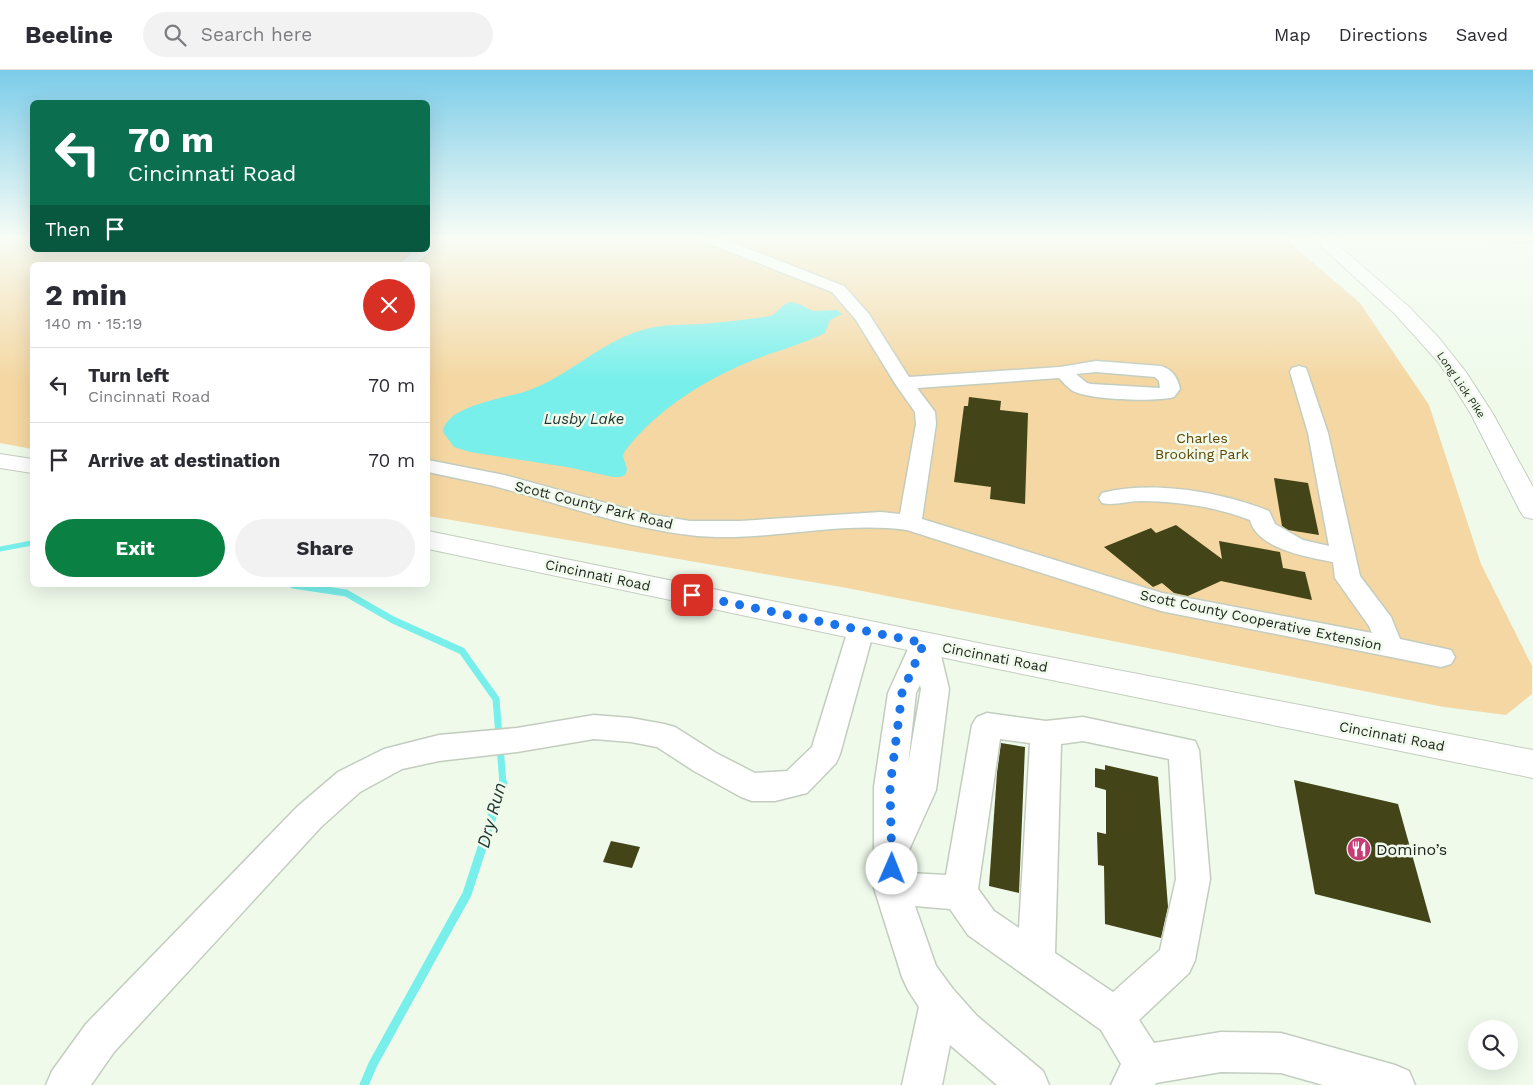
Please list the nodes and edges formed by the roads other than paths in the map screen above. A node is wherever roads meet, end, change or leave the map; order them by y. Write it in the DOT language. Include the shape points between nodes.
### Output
graph roads {
  1 [pos="826,284"];
  2 [pos="1374,284"];
  3 [pos="1063,372"];
  4 [pos="1299,372"];
  5 [pos="904,382"];
  6 [pos="0,461"];
  7 [pos="30,466"];
  8 [pos="430,466"];
  9 [pos="1110,498"];
  10 [pos="1533,511"];
  11 [pos="881,519"];
  12 [pos="910,523"];
  13 [pos="430,540"];
  14 [pos="1344,557"];
  15 [pos="861,630"];
  16 [pos="924,643"];
  17 [pos="1389,646"];
  18 [pos="1441,657"];
  19 [pos="1046,733"];
  20 [pos="1533,764"];
  21 [pos="891,888"];
  22 [pos="960,893"];
  23 [pos="1036,962"];
  24 [pos="939,1003"];
  25 [pos="1116,1016"];
  26 [pos="1138,1075"];
  27 [pos="66,1085"];
  28 [pos="922,1085"];
  29 [pos="1029,1085"];
  30 [pos="1396,1085"];
  1 -- 5 [label="street" via="838,289 867,324"];
  2 -- 10 [label="main road, Long Lick Pike" via="1400,306 1446,359 1486,421"];
  3 -- 5 [label="street"];
  4 -- 14 [label="street" via="1318,433"];
  5 -- 12 [label="street" via="925,412 926,424"];
  6 -- 7 [label="main road"];
  8 -- 11 [label="street, Scott County Park Road" via="496,480 641,520 690,528 740,529"];
  9 -- 14 [label="street" via="1119,494 1141,494 1250,510 1261,516 1264,528 1296,546"];
  11 -- 12 [label="street, Scott County Cooperative Extension"];
  12 -- 17 [label="street, Scott County Cooperative Extension" via="1161,602"];
  13 -- 15 [label="main road, Cincinnati Road"];
  14 -- 17 [label="street" via="1348,578 1382,624"];
  15 -- 16 [label="main road, Cincinnati Road"];
  15 -- 27 [label="street" via="824,754 796,783 752,787 664,736 594,728 439,748 395,758 348,782 309,817 100,1038"];
  16 -- 20 [label="main road, Cincinnati Road"];
  16 -- 21 [label="street" via="935,689 920,790 892,850"];
  17 -- 18 [label="street, Scott County Cooperative Extension"];
  19 -- 22 [label="street" via="987,725"];
  19 -- 23 [label="street"];
  19 -- 25 [label="street" via="1083,729 1184,750 1192,879 1176,960"];
  21 -- 22 [label="street"];
  21 -- 24 [label="street" via="921,977"];
  22 -- 23 [label="street" via="981,923"];
  23 -- 25 [label="street"];
  24 -- 28 [label="street"];
  24 -- 29 [label="street" via="963,1030"];
  25 -- 26 [label="street"];
  26 -- 30 [label="street" via="1221,1052 1281,1054"];
}
